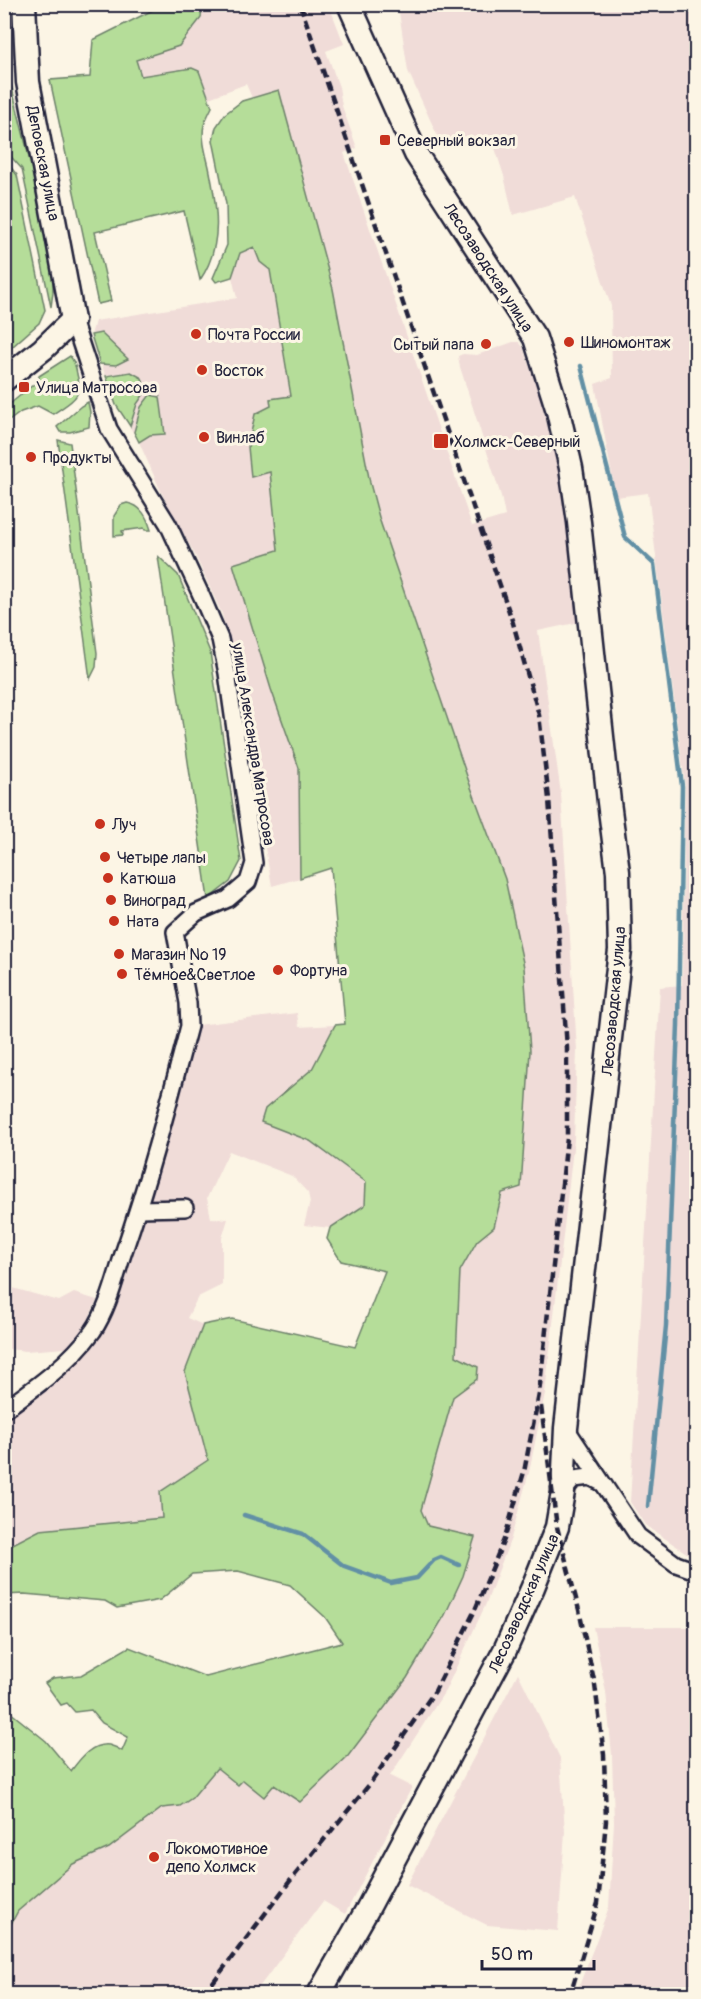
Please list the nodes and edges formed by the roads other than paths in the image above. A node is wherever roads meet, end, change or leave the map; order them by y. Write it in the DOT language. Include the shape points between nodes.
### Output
graph roads {
  1 [pos="24,4"];
  2 [pos="349,4"];
  3 [pos="73,320"];
  4 [pos="4,380"];
  5 [pos="185,1208"];
  6 [pos="139,1209"];
  7 [pos="4,1410"];
  8 [pos="566,1428"];
  9 [pos="602,1483"];
  10 [pos="563,1492"];
  11 [pos="696,1571"];
  12 [pos="319,1995"];
  1 -- 3 [label="main road, Деповская улица" via="28,82"];
  2 -- 8 [label="main road, Лесозаводская улица" via="416,154 535,338 558,411 576,501 618,872 621,939"];
  3 -- 4 [label="main road"];
  3 -- 6 [label="street, улица Александра Матросова" via="109,429 168,524 220,639 254,863 248,882 228,898 196,913 175,932 189,1003 189,1026"];
  5 -- 6 [label="street"];
  6 -- 7 [label="street, улица Александра Матросова" via="93,1329 71,1356"];
  8 -- 9 [label="street"];
  8 -- 10 [label="main road, Лесозаводская улица"];
  9 -- 10 [label="street" via="590,1477 574,1479"];
  9 -- 11 [label="street" via="638,1536 676,1564"];
  10 -- 12 [label="main road, Лесозаводская улица" via="557,1527 505,1650"];
}
